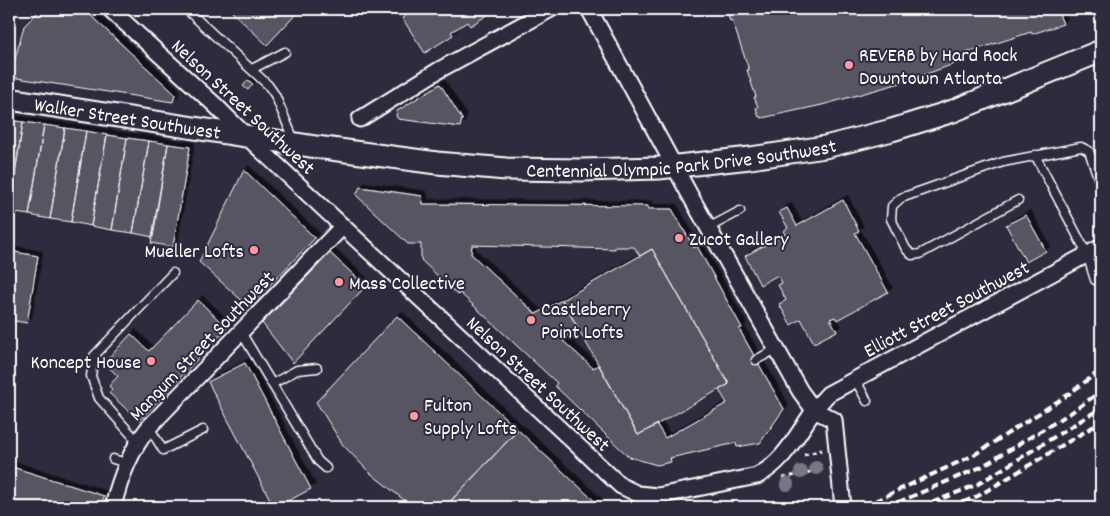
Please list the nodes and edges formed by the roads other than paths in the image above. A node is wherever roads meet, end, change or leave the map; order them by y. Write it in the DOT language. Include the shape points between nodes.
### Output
graph roads {
  1 [pos="110,9"];
  2 [pos="186,9"];
  3 [pos="551,9"];
  4 [pos="588,9"];
  5 [pos="1101,51"];
  6 [pos="285,52"];
  7 [pos="252,69"];
  8 [pos="9,99"];
  9 [pos="360,119"];
  10 [pos="246,136"];
  11 [pos="295,143"];
  12 [pos="1035,155"];
  13 [pos="675,166"];
  14 [pos="1101,186"];
  15 [pos="1018,200"];
  16 [pos="740,211"];
  17 [pos="343,226"];
  18 [pos="708,228"];
  19 [pos="1101,247"];
  20 [pos="1087,254"];
  21 [pos="173,273"];
  22 [pos="1094,280"];
  23 [pos="241,332"];
  24 [pos="776,349"];
  25 [pos="756,360"];
  26 [pos="317,368"];
  27 [pos="856,379"];
  28 [pos="272,384"];
  29 [pos="867,401"];
  30 [pos="814,410"];
  31 [pos="149,427"];
  32 [pos="203,430"];
  33 [pos="138,442"];
  34 [pos="326,468"];
  35 [pos="113,507"];
  36 [pos="843,507"];
  1 -- 10 [label="street, Nelson Street Southwest"];
  2 -- 7 [label="lane"];
  3 -- 9 [label="street" via="440,70"];
  4 -- 13 [label="street"];
  5 -- 13 [label="street, Centennial Olympic Park Drive Southwest" via="953,111 892,130 825,147"];
  6 -- 7 [label="lane"];
  7 -- 11 [label="lane" via="275,95"];
  8 -- 10 [label="street, Walker Street Southwest"];
  10 -- 11 [label="street, Centennial Olympic Park Drive Southwest"];
  10 -- 17 [label="street, Nelson Street Southwest"];
  11 -- 13 [label="street, Centennial Olympic Park Drive Southwest" via="506,170"];
  12 -- 14 [label="lane" via="1080,147 1089,152"];
  12 -- 15 [label="lane" via="1003,162 900,198 892,206 891,219 906,249 912,255 920,254"];
  12 -- 20 [label="lane"];
  13 -- 18 [label="street"];
  16 -- 18 [label="lane"];
  17 -- 23 [label="street, Mangum Street Southwest"];
  17 -- 30 [label="street, Nelson Street Southwest" via="621,486 638,494 658,496 768,471 794,442"];
  18 -- 24 [label="street"];
  19 -- 20 [label="street, Elliott Street Southwest"];
  20 -- 22 [label="lane"];
  20 -- 27 [label="street, Elliott Street Southwest"];
  21 -- 33 [label="lane" via="94,356 91,376 99,398"];
  23 -- 28 [label="lane"];
  23 -- 31 [label="street, Mangum Street Southwest"];
  24 -- 25 [label="lane"];
  24 -- 30 [label="street"];
  26 -- 28 [label="lane" via="297,370"];
  27 -- 29 [label="lane"];
  27 -- 30 [label="street, Elliott Street Southwest" via="828,394"];
  28 -- 34 [label="lane" via="318,461"];
  30 -- 36 [label="street" via="834,420"];
  31 -- 32 [label="lane" via="163,450"];
  31 -- 33 [label="street, Mangum Street Southwest"];
  33 -- 35 [label="street, Mangum Street Southwest" via="120,461"];
}
